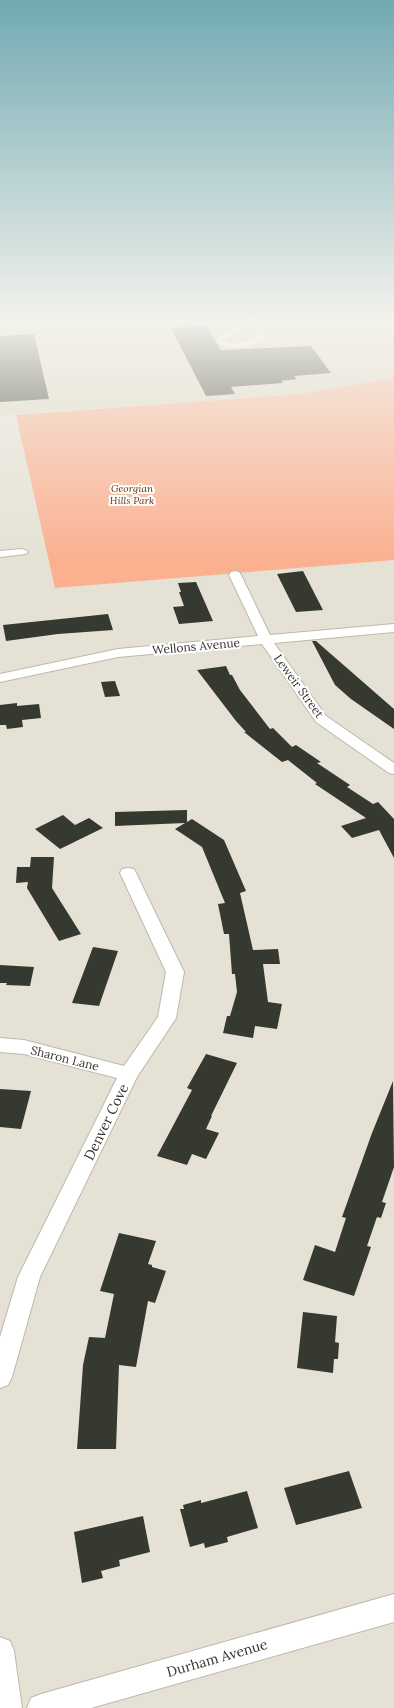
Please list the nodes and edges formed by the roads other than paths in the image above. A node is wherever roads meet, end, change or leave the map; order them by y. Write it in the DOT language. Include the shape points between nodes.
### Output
graph roads {
  1 [pos="22,552"];
  2 [pos="0,554"];
  3 [pos="235,575"];
  4 [pos="394,628"];
  5 [pos="266,640"];
  6 [pos="0,678"];
  7 [pos="394,770"];
  8 [pos="128,873"];
  9 [pos="0,1045"];
  10 [pos="130,1074"];
  11 [pos="0,1374"];
  12 [pos="394,1608"];
  13 [pos="0,1651"];
  14 [pos="8,1708"];
  15 [pos="41,1708"];
  1 -- 2 [label="street"];
  3 -- 5 [label="street, Leweir Street"];
  4 -- 5 [label="street, Wellons Avenue"];
  5 -- 6 [label="street, Wellons Avenue" via="118,653"];
  5 -- 7 [label="street, Leweir Street" via="321,719"];
  8 -- 10 [label="street, Denver Cove" via="175,972 166,1018"];
  9 -- 10 [label="street, Sharon Lane" via="24,1047"];
  10 -- 11 [label="street, Denver Cove" via="29,1277"];
  12 -- 15 [label="street, Durham Avenue"];
  13 -- 14 [label="street"];
}
